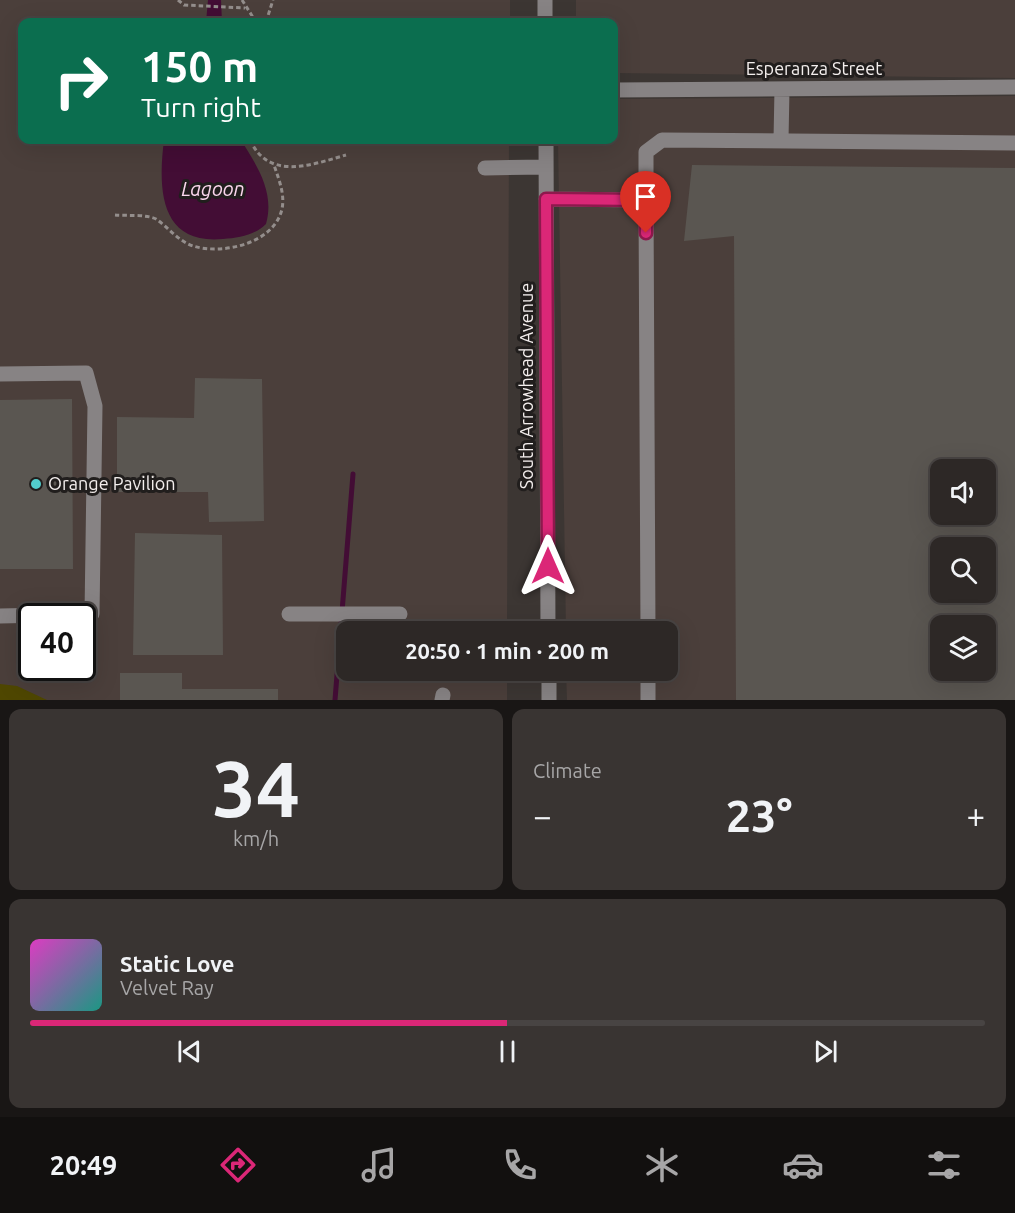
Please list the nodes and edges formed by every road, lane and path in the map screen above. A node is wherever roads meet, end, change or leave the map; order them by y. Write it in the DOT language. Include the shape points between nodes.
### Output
graph roads {
  1 [pos="178,0"];
  2 [pos="242,0"];
  3 [pos="273,0"];
  4 [pos="545,0"];
  5 [pos="245,8"];
  6 [pos="253,18"];
  7 [pos="267,18"];
  8 [pos="545,18"];
  9 [pos="1015,87"];
  10 [pos="782,88"];
  11 [pos="618,90"];
  12 [pos="781,140"];
  13 [pos="1015,143"];
  14 [pos="253,144"];
  15 [pos="546,144"];
  16 [pos="346,155"];
  17 [pos="274,165"];
  18 [pos="546,167"];
  19 [pos="485,168"];
  20 [pos="546,199"];
  21 [pos="646,200"];
  22 [pos="115,215"];
  23 [pos="0,374"];
  24 [pos="289,614"];
  25 [pos="400,614"];
  26 [pos="0,615"];
  27 [pos="548,621"];
  28 [pos="648,621"];
  29 [pos="549,681"];
  30 [pos="648,681"];
  31 [pos="549,700"];
  32 [pos="648,700"];
  1 -- 5 [label="path" via="184,5"];
  2 -- 5 [label="path"];
  3 -- 7 [label="path"];
  4 -- 8 [label="street"];
  5 -- 6 [label="path"];
  9 -- 10 [label="street, Esperanza Street"];
  10 -- 11 [label="street, Esperanza Street"];
  10 -- 12 [label="street"];
  12 -- 13 [label="street"];
  12 -- 21 [label="street" via="662,140 646,152"];
  14 -- 17 [label="path"];
  15 -- 18 [label="street, South Arrowhead Avenue"];
  16 -- 17 [label="path" via="307,167"];
  17 -- 22 [label="path" via="283,192 281,211 273,227 260,239 239,246 192,246 154,218"];
  18 -- 19 [label="street"];
  18 -- 20 [label="street, South Arrowhead Avenue"];
  20 -- 21 [label="street"];
  20 -- 27 [label="street, South Arrowhead Avenue"];
  21 -- 28 [label="street"];
  23 -- 26 [label="street" via="86,373 95,406 92,614"];
  24 -- 25 [label="street"];
  29 -- 31 [label="street"];
  30 -- 32 [label="street"];
}
